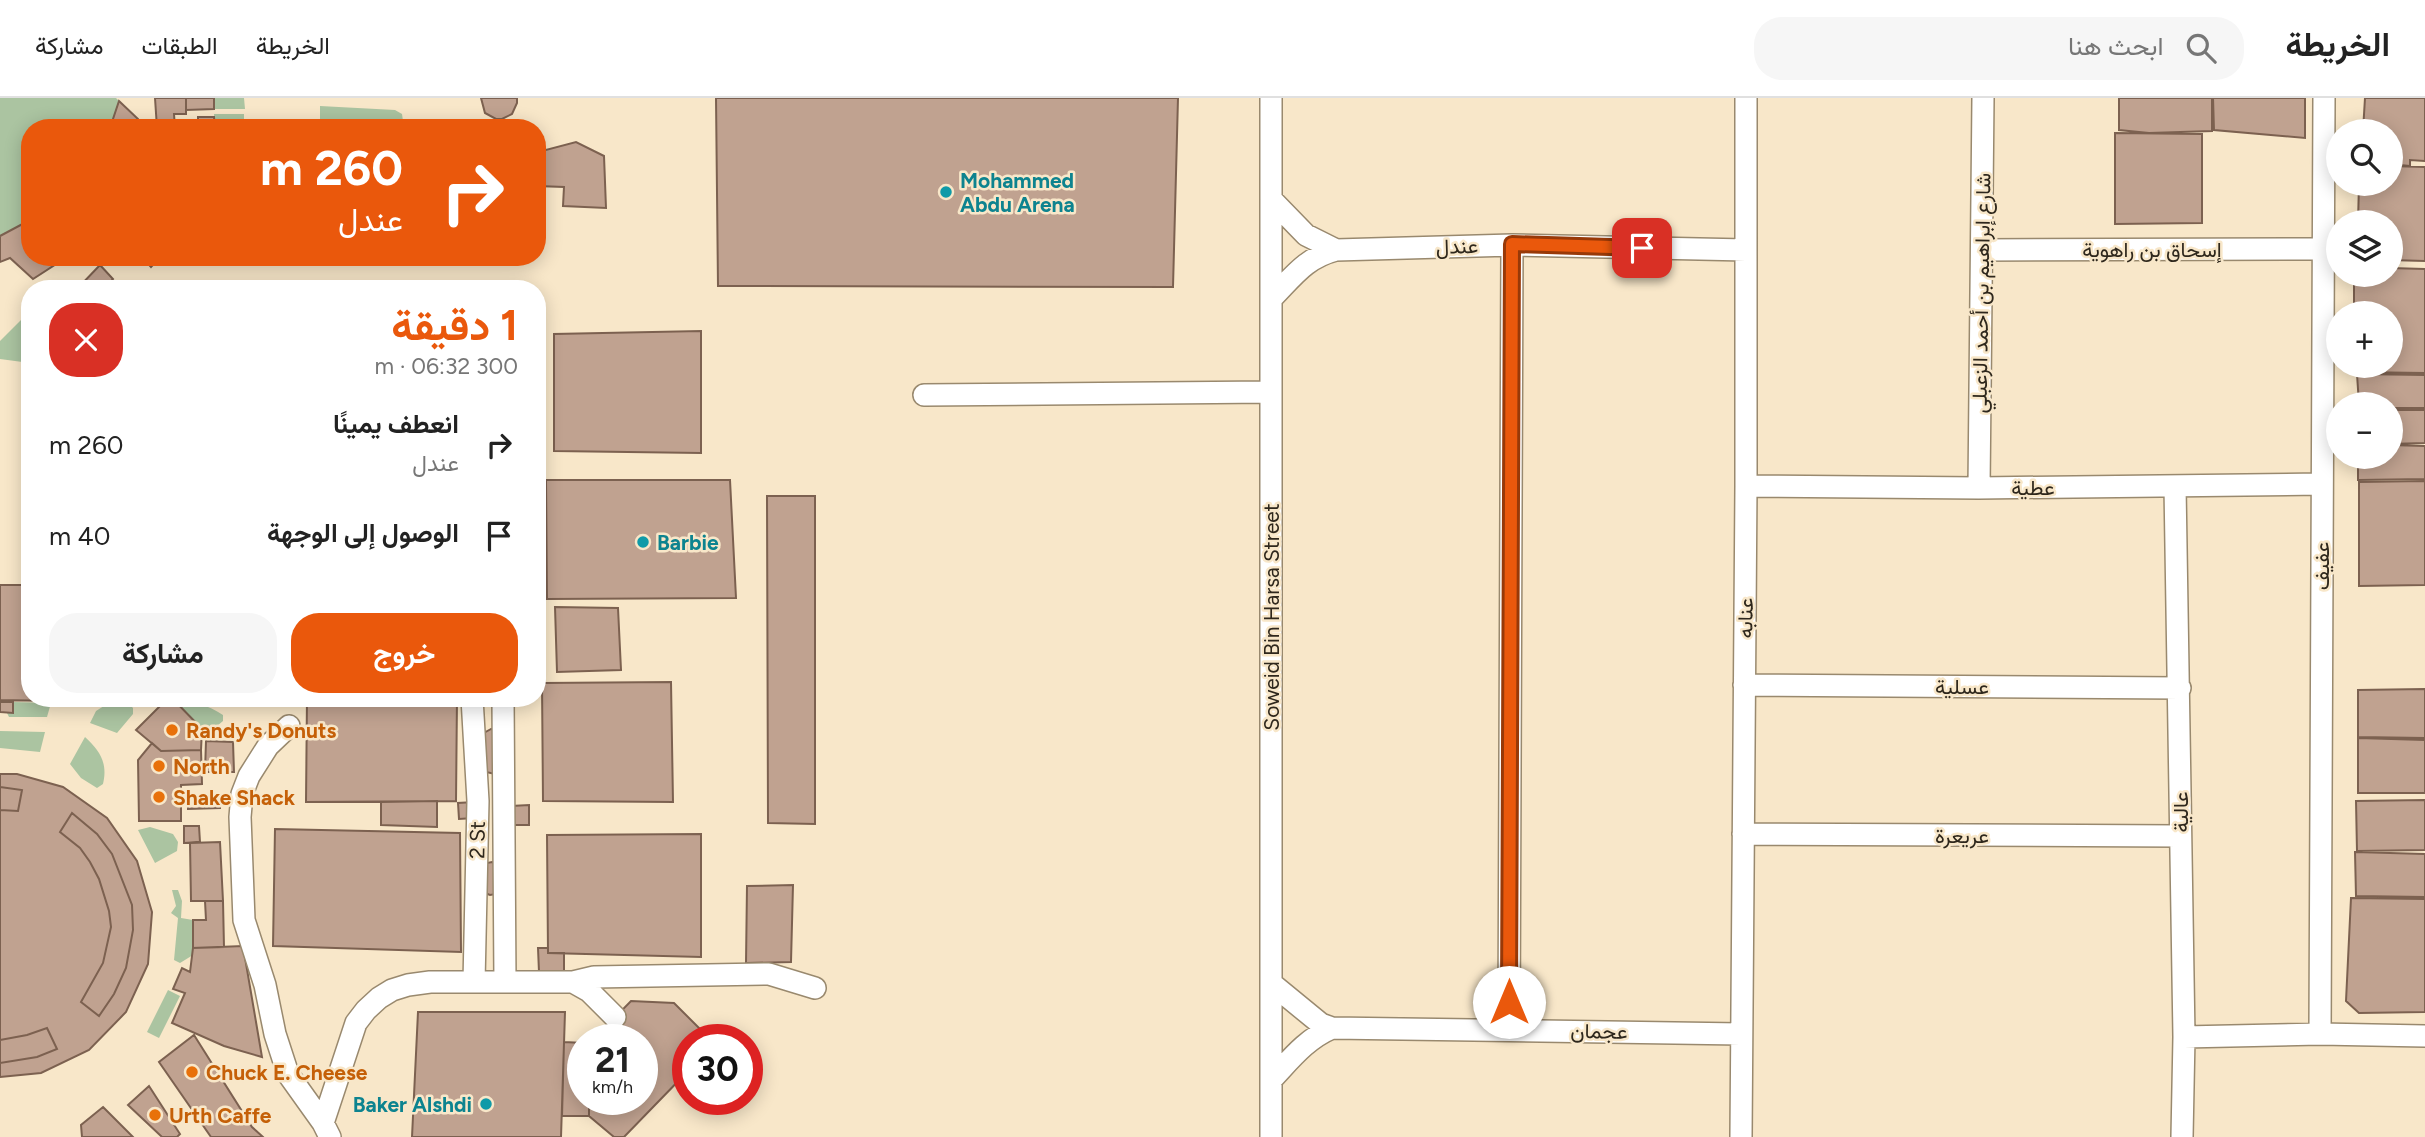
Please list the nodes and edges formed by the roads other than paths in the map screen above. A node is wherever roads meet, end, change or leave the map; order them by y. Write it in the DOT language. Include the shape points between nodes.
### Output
graph roads {
  1 [pos="1271,98"];
  2 [pos="1746,98"];
  3 [pos="1983,98"];
  4 [pos="2324,98"];
  5 [pos="1270,199"];
  6 [pos="1512,244"];
  7 [pos="2322,249"];
  8 [pos="1336,250"];
  9 [pos="1746,250"];
  10 [pos="1982,250"];
  11 [pos="1270,299"];
  12 [pos="1270,392"];
  13 [pos="924,395"];
  14 [pos="2321,484"];
  15 [pos="1746,486"];
  16 [pos="2175,486"];
  17 [pos="1979,488"];
  18 [pos="1744,685"];
  19 [pos="2180,688"];
  20 [pos="472,707"];
  21 [pos="503,707"];
  22 [pos="289,726"];
  23 [pos="503,812"];
  24 [pos="477,813"];
  25 [pos="1743,834"];
  26 [pos="2180,836"];
  27 [pos="474,982"];
  28 [pos="505,982"];
  29 [pos="573,982"];
  30 [pos="1271,983"];
  31 [pos="815,988"];
  32 [pos="615,1017"];
  33 [pos="1332,1028"];
  34 [pos="1509,1029"];
  35 [pos="1741,1034"];
  36 [pos="2320,1034"];
  37 [pos="2425,1036"];
  38 [pos="2184,1037"];
  39 [pos="1271,1080"];
  40 [pos="326,1130"];
  41 [pos="1271,1137"];
  42 [pos="1741,1137"];
  43 [pos="2182,1137"];
  1 -- 5 [label="street, Soweid Bin Harsa Street"];
  2 -- 9 [label="street, عنابه"];
  3 -- 10 [label="street, شارع إبراهيم بن أحمد الزعبلي"];
  4 -- 7 [label="street, عفيف"];
  5 -- 8 [label="street, عندل" via="1306,235"];
  5 -- 11 [label="street, Soweid Bin Harsa Street"];
  6 -- 8 [label="street, عندل"];
  6 -- 9 [label="street, عندل"];
  6 -- 34 [label="street"];
  7 -- 10 [label="street, إسحاق بن راهوية"];
  7 -- 14 [label="street, عفيف"];
  8 -- 11 [label="street, عندل" via="1307,262"];
  9 -- 15 [label="street, عنابه"];
  10 -- 17 [label="street, شارع إبراهيم بن أحمد الزعبلي"];
  11 -- 12 [label="street, Soweid Bin Harsa Street"];
  12 -- 13 [label="street"];
  12 -- 30 [label="street, Soweid Bin Harsa Street"];
  14 -- 16 [label="street, عطية"];
  14 -- 36 [label="street, عفيف"];
  15 -- 17 [label="street, عطية"];
  15 -- 18 [label="street, عنابه"];
  16 -- 17 [label="street, عطية"];
  16 -- 19 [label="street, عالية"];
  18 -- 19 [label="street, عسلية"];
  18 -- 25 [label="street, عنابه"];
  19 -- 26 [label="street, عالية"];
  20 -- 24 [label="street, 2 St"];
  21 -- 23 [label="street, 2 St"];
  22 -- 40 [label="street" via="268,746 242,794 244,920 288,1074"];
  23 -- 24 [label="street"];
  23 -- 28 [label="street, 2 St"];
  24 -- 27 [label="street, 2 St"];
  25 -- 26 [label="street, عريعرة"];
  25 -- 35 [label="street, عنابه"];
  26 -- 38 [label="street, عالية"];
  27 -- 28 [label="street"];
  27 -- 40 [label="street" via="408,985 379,998 366,1010 356,1023"];
  28 -- 29 [label="street"];
  29 -- 31 [label="street" via="594,977 740,973 769,974"];
  29 -- 32 [label="street"];
  30 -- 33 [label="street"];
  30 -- 39 [label="street, Soweid Bin Harsa Street"];
  33 -- 34 [label="street, عجمان"];
  33 -- 39 [label="street" via="1304,1045"];
  34 -- 35 [label="street, عجمان"];
  35 -- 42 [label="street, عنابه"];
  36 -- 37 [label="street"];
  36 -- 38 [label="street"];
  38 -- 43 [label="street, عالية"];
  39 -- 41 [label="street, Soweid Bin Harsa Street"];
}
